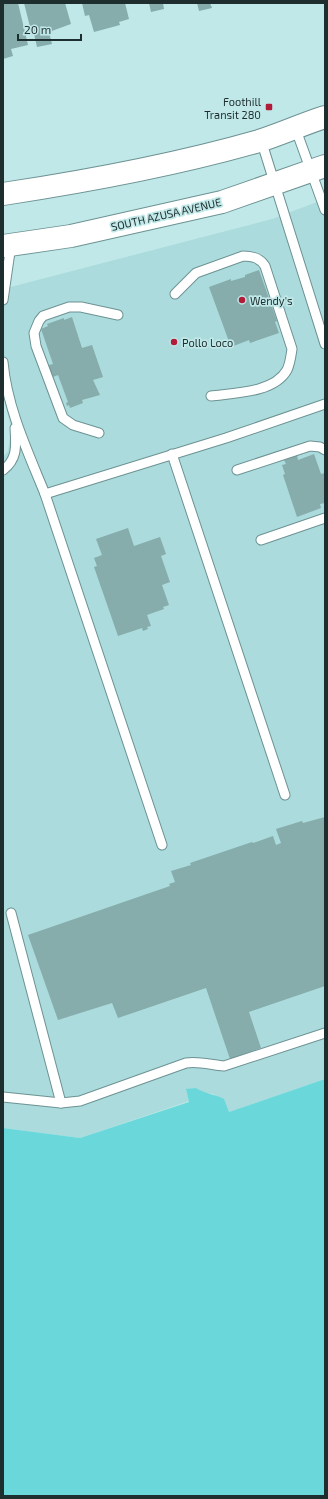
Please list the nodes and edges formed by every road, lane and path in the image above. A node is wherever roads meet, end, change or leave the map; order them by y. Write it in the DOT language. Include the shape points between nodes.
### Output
graph roads {
  1 [pos="325,117"];
  2 [pos="295,127"];
  3 [pos="261,140"];
  4 [pos="318,168"];
  5 [pos="275,184"];
  6 [pos="3,194"];
  7 [pos="325,210"];
  8 [pos="7,246"];
  9 [pos="175,294"];
  10 [pos="3,300"];
  11 [pos="118,314"];
  12 [pos="325,344"];
  13 [pos="3,362"];
  14 [pos="212,396"];
  15 [pos="325,404"];
  16 [pos="14,415"];
  17 [pos="99,433"];
  18 [pos="325,450"];
  19 [pos="172,454"];
  20 [pos="3,470"];
  21 [pos="237,470"];
  22 [pos="45,494"];
  23 [pos="325,518"];
  24 [pos="261,540"];
  25 [pos="285,795"];
  26 [pos="162,845"];
  27 [pos="10,913"];
  28 [pos="325,1033"];
  29 [pos="3,1097"];
  30 [pos="61,1103"];
  1 -- 2 [label="main road"];
  2 -- 3 [label="main road"];
  2 -- 4 [label="lane"];
  3 -- 5 [label="lane"];
  3 -- 6 [label="main road" via="191,159"];
  4 -- 5 [label="main road, SOUTH AZUSA AVENUE"];
  4 -- 7 [label="lane"];
  5 -- 8 [label="main road, SOUTH AZUSA AVENUE" via="222,202 71,236"];
  5 -- 12 [label="lane"];
  8 -- 10 [label="lane"];
  9 -- 14 [label="lane" via="196,273 243,256 258,259 265,266 292,349 287,370 266,388"];
  11 -- 17 [label="lane" via="69,307 43,316 34,333 36,346 63,418 73,425"];
  13 -- 16 [label="lane"];
  15 -- 19 [label="lane"];
  16 -- 20 [label="lane" via="16,454"];
  16 -- 22 [label="lane"];
  18 -- 21 [label="lane" via="310,446"];
  19 -- 22 [label="lane"];
  19 -- 25 [label="lane"];
  22 -- 26 [label="lane"];
  23 -- 24 [label="lane"];
  27 -- 30 [label="lane"];
  28 -- 30 [label="lane" via="224,1066 198,1061 186,1063 80,1101"];
  29 -- 30 [label="lane"];
}
